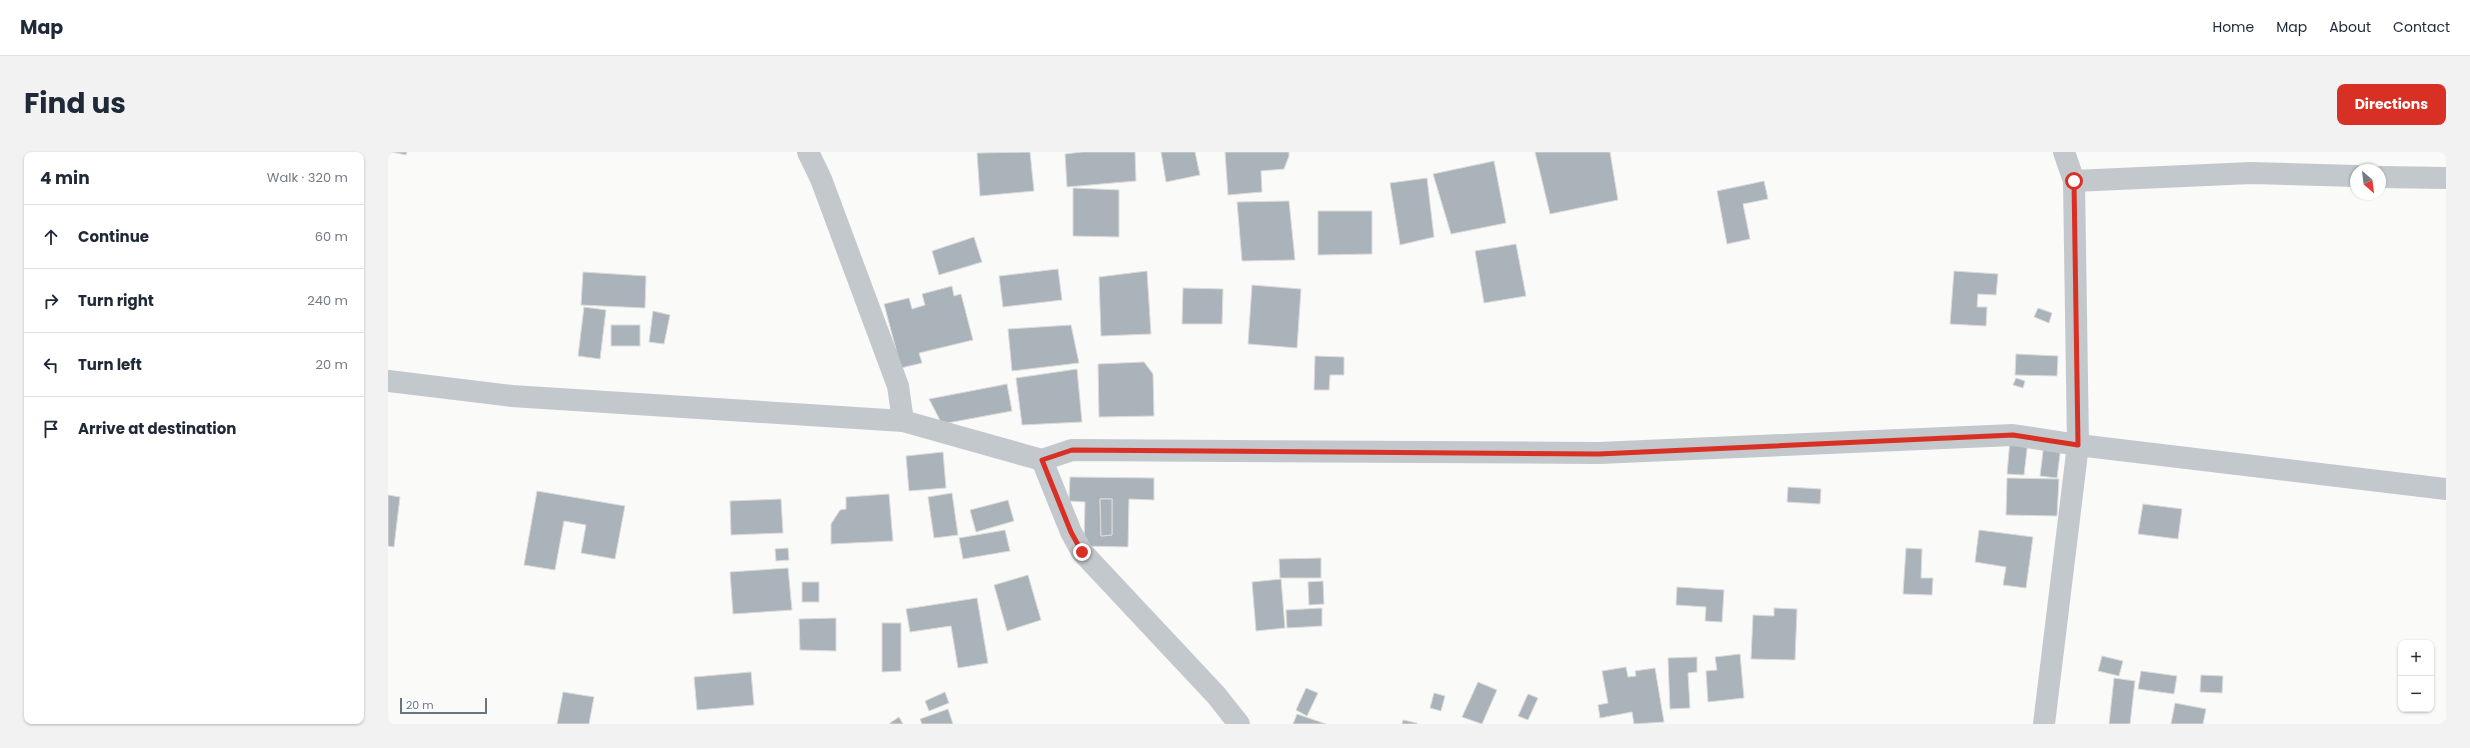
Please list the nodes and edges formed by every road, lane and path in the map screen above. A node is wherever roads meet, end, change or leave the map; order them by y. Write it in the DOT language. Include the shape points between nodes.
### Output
graph roads {
  1 [pos="808,152"];
  2 [pos="2064,152"];
  3 [pos="2350,176"];
  4 [pos="2386,177"];
  5 [pos="2446,178"];
  6 [pos="2074,181"];
  7 [pos="388,381"];
  8 [pos="903,421"];
  9 [pos="2078,445"];
  10 [pos="1042,460"];
  11 [pos="2446,489"];
  12 [pos="1239,724"];
  13 [pos="2044,724"];
  1 -- 8 [label="street" via="821,179 898,386"];
  2 -- 6 [label="street"];
  3 -- 6 [label="street" via="2251,173"];
  4 -- 5 [label="street"];
  6 -- 9 [label="street"];
  7 -- 8 [label="street" via="512,396"];
  8 -- 10 [label="street"];
  9 -- 10 [label="street" via="2013,435 1599,454 1072,450"];
  9 -- 11 [label="street"];
  9 -- 13 [label="street"];
  10 -- 12 [label="street" via="1071,532 1082,552 1216,695"];
}
